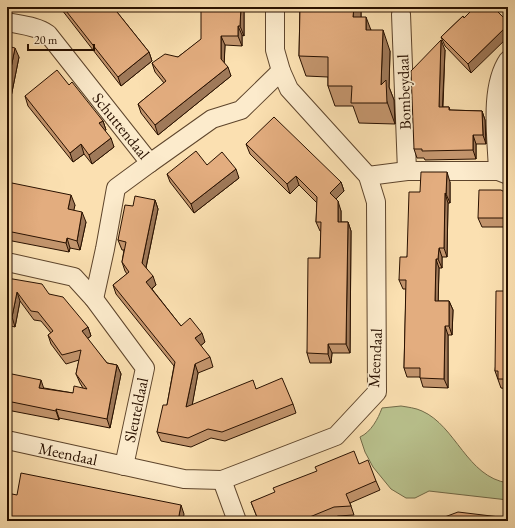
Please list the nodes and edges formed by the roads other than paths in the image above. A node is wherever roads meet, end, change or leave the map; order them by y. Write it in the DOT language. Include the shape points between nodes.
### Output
graph roads {
  1 [pos="275,7"];
  2 [pos="401,14"];
  3 [pos="7,22"];
  4 [pos="508,60"];
  5 [pos="281,71"];
  6 [pos="150,163"];
  7 [pos="407,171"];
  8 [pos="503,173"];
  9 [pos="368,176"];
  10 [pos="7,262"];
  11 [pos="94,299"];
  12 [pos="7,440"];
  13 [pos="124,466"];
  14 [pos="222,480"];
  15 [pos="237,521"];
  1 -- 5 [label="street, Meendaal" via="275,50"];
  2 -- 7 [label="street, Bombeydaal"];
  3 -- 6 [label="street, Schuttendaal" via="43,30 48,34"];
  4 -- 8 [label="street" via="503,67 496,97"];
  5 -- 6 [label="street, Schuttendaal" via="242,110 212,119"];
  5 -- 9 [label="street, Meendaal" via="289,89"];
  6 -- 11 [label="street" via="116,188"];
  7 -- 8 [label="street"];
  7 -- 9 [label="street"];
  9 -- 14 [label="street, Meendaal" via="376,202 377,392 336,436"];
  10 -- 11 [label="street, Sleuteldaal" via="74,277"];
  11 -- 13 [label="street, Sleuteldaal" via="145,368"];
  12 -- 13 [label="street, Meendaal"];
  13 -- 14 [label="street, Meendaal" via="184,478"];
  14 -- 15 [label="street"];
}
